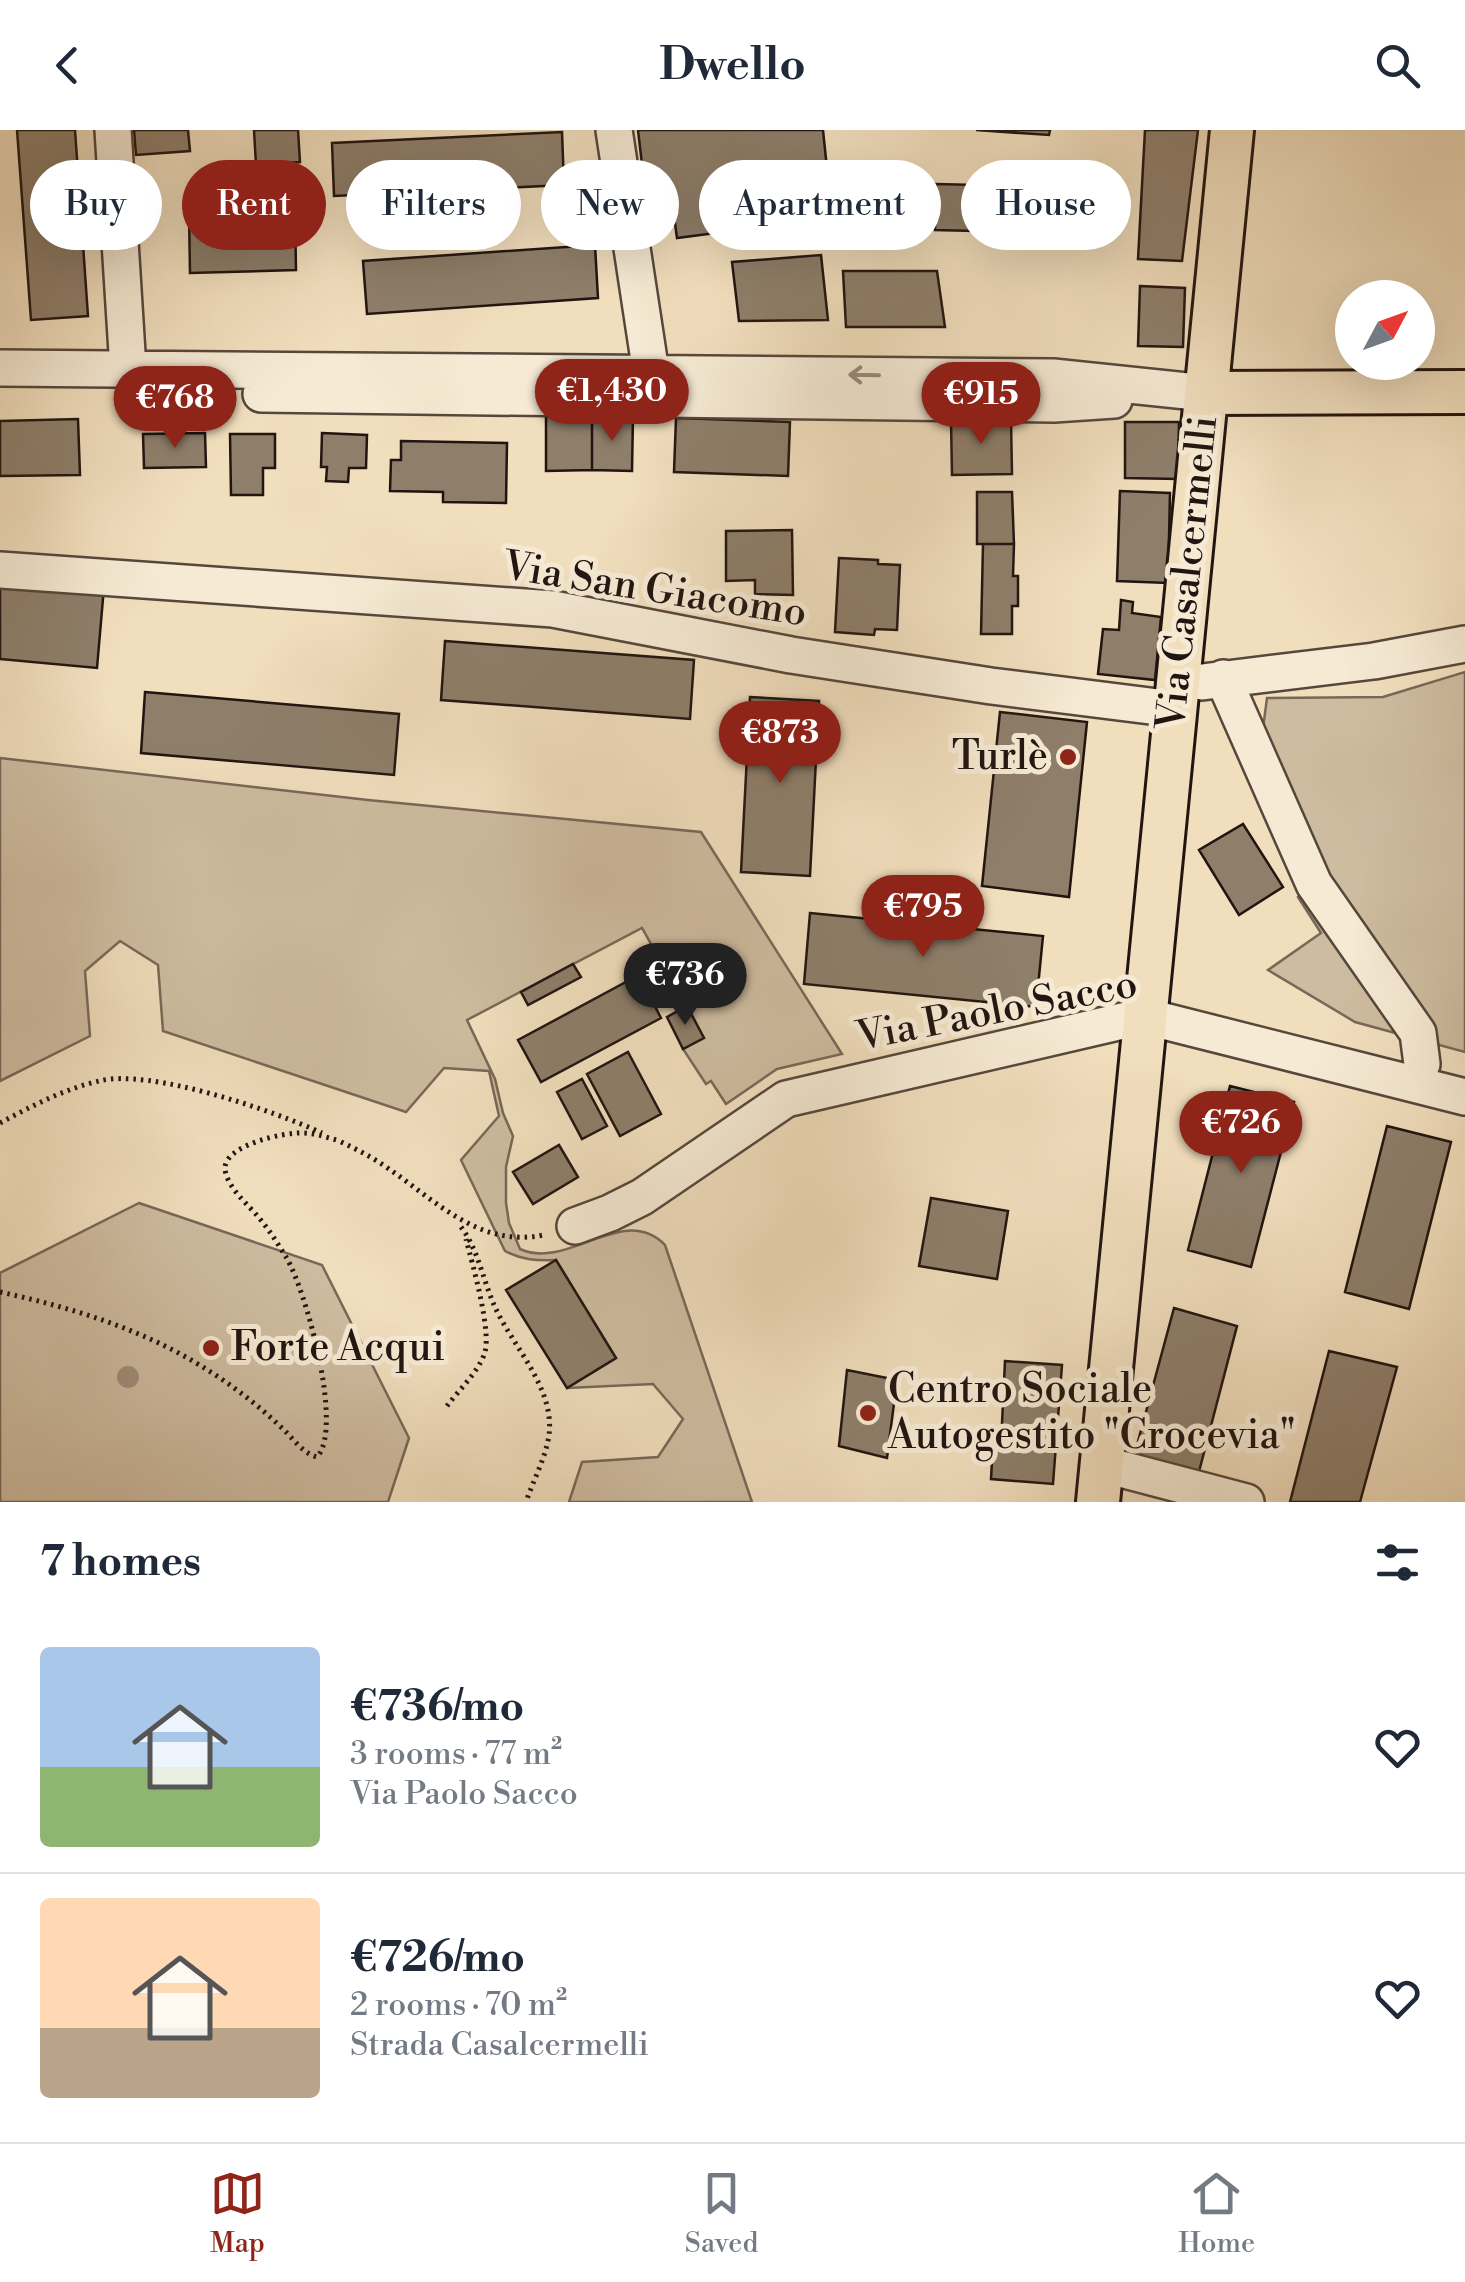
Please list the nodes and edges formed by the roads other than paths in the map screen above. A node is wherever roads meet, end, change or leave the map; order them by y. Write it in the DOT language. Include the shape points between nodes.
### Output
graph roads {
  1 [pos="113,130"];
  2 [pos="614,130"];
  3 [pos="1232,130"];
  4 [pos="0,368"];
  5 [pos="128,369"];
  6 [pos="651,373"];
  7 [pos="0,392"];
  8 [pos="1465,392"];
  9 [pos="1206,393"];
  10 [pos="0,570"];
  11 [pos="1465,644"];
  12 [pos="1223,678"];
  13 [pos="1175,698"];
  14 [pos="1144,1016"];
  15 [pos="1422,1064"];
  16 [pos="1465,1097"];
  17 [pos="575,1226"];
  18 [pos="1100,1483"];
  19 [pos="1246,1502"];
  1 -- 5 [label="street"];
  2 -- 6 [label="street"];
  3 -- 9 [label="main road, Via Casalcermelli"];
  4 -- 5 [label="street"];
  5 -- 6 [label="street"];
  9 -- 6 [label="street, one-way" via="1053,377"];
  7 -- 9 [label="street" via="1054,404"];
  8 -- 9 [label="main road"];
  9 -- 13 [label="main road, Via Casalcermelli"];
  10 -- 13 [label="street, Via San Giacomo" via="554,608 991,686"];
  11 -- 12 [label="street, Via San Giacomo"];
  12 -- 13 [label="street, Via San Giacomo"];
  12 -- 15 [label="street" via="1314,884 1418,1032"];
  13 -- 14 [label="main road, Via Casalcermelli"];
  14 -- 16 [label="street, Via Paolo Sacco"];
  14 -- 17 [label="street, Via Paolo Sacco" via="786,1099 642,1197"];
  14 -- 18 [label="main road, Via Casalcermelli"];
  18 -- 19 [label="street"];
}
